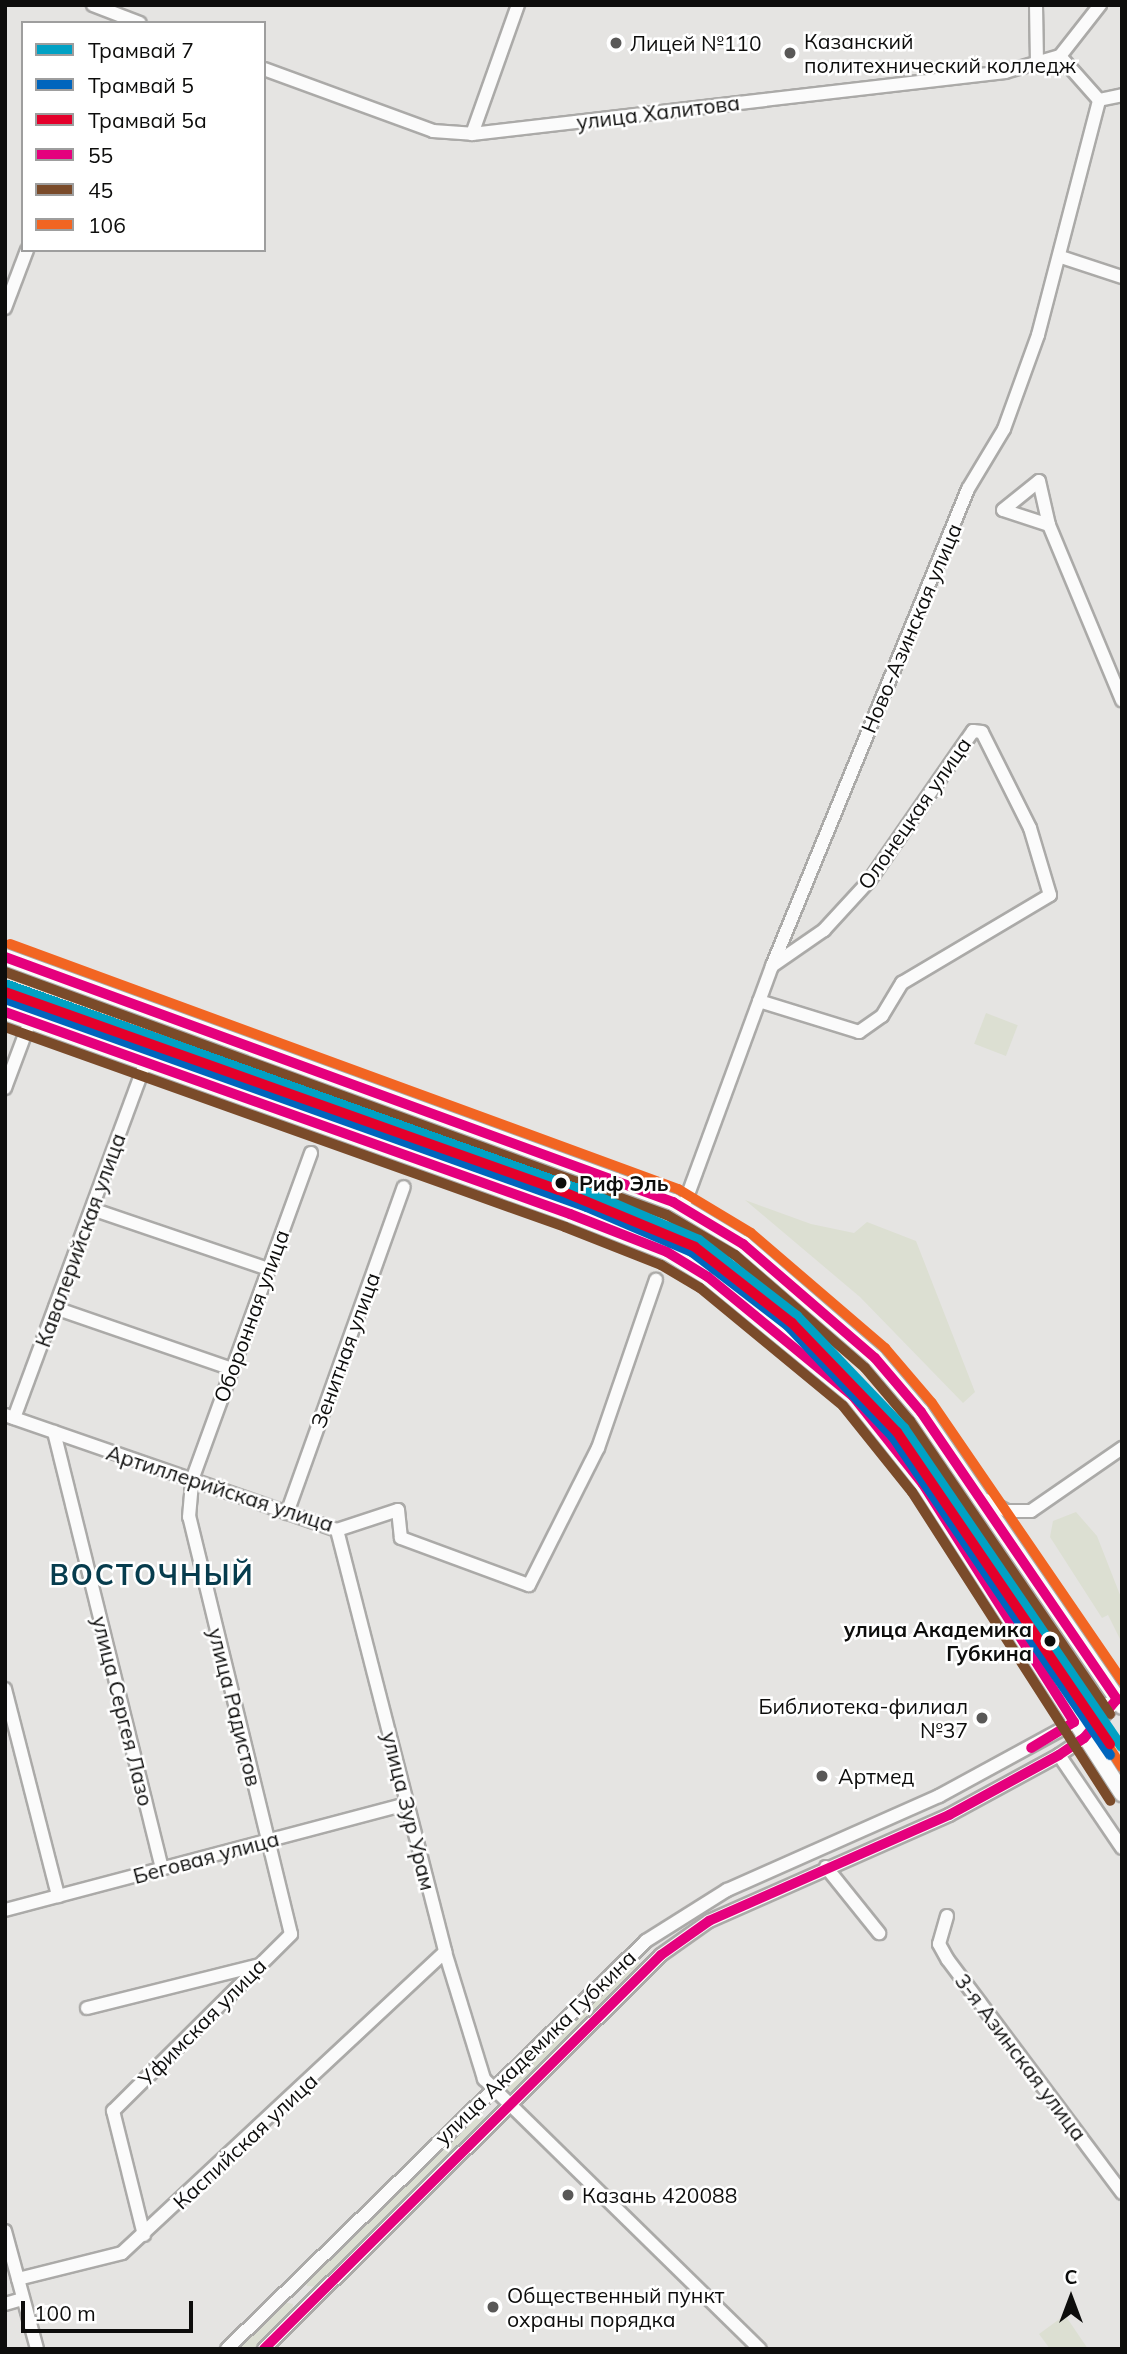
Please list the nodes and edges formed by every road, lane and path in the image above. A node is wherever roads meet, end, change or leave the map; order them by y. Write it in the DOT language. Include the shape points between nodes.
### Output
graph roads {
  1 [pos="93,5"];
  2 [pos="518,5"];
  3 [pos="1037,5"];
  4 [pos="1100,5"];
  5 [pos="113,14"];
  6 [pos="134,21"];
  7 [pos="1060,55"];
  8 [pos="1037,63"];
  9 [pos="266,70"];
  10 [pos="1122,95"];
  11 [pos="1099,100"];
  12 [pos="472,134"];
  13 [pos="26,252"];
  14 [pos="1061,257"];
  15 [pos="1122,277"];
  16 [pos="5,308"];
  17 [pos="1049,525"];
  18 [pos="1122,700"];
  19 [pos="5,957"];
  20 [pos="772,966"];
  21 [pos="759,1001"];
  22 [pos="5,1012"];
  23 [pos="30,1021"];
  24 [pos="146,1062"];
  25 [pos="5,1088"];
  26 [pos="311,1153"];
  27 [pos="404,1187"];
  28 [pos="683,1208"];
  29 [pos="92,1209"];
  30 [pos="268,1269"];
  31 [pos="656,1280"];
  32 [pos="55,1308"];
  33 [pos="232,1369"];
  34 [pos="10,1416"];
  35 [pos="54,1432"];
  36 [pos="1122,1448"];
  37 [pos="192,1480"];
  38 [pos="986,1500"];
  39 [pos="287,1513"];
  40 [pos="337,1530"];
  41 [pos="5,1689"];
  42 [pos="1120,1700"];
  43 [pos="1074,1722"];
  44 [pos="1084,1738"];
  45 [pos="1059,1755"];
  46 [pos="1122,1793"];
  47 [pos="407,1804"];
  48 [pos="268,1840"];
  49 [pos="1122,1848"];
  50 [pos="826,1867"];
  51 [pos="162,1868"];
  52 [pos="58,1896"];
  53 [pos="5,1910"];
  54 [pos="947,1916"];
  55 [pos="879,1933"];
  56 [pos="291,1934"];
  57 [pos="445,1952"];
  58 [pos="260,1965"];
  59 [pos="86,2008"];
  60 [pos="490,2088"];
  61 [pos="509,2108"];
  62 [pos="1122,2193"];
  63 [pos="5,2231"];
  64 [pos="145,2235"];
  65 [pos="18,2279"];
  66 [pos="293,2284"];
  67 [pos="22,2299"];
  68 [pos="310,2301"];
  69 [pos="5,2304"];
  70 [pos="37,2349"];
  71 [pos="227,2349"];
  72 [pos="264,2349"];
  73 [pos="760,2349"];
  1 -- 5 [label="street"];
  2 -- 12 [label="street"];
  3 -- 8 [label="street"];
  4 -- 7 [label="street"];
  5 -- 6 [label="street"];
  7 -- 8 [label="street, улица Халитова"];
  7 -- 11 [label="street"];
  8 -- 12 [label="street, улица Халитова" via="1005,72"];
  9 -- 12 [label="street, улица Халитова" via="433,131"];
  10 -- 11 [label="street"];
  11 -- 14 [label="street, Ново-Азинская улица"];
  13 -- 16 [label="street"];
  14 -- 15 [label="street"];
  14 -- 20 [label="street, Ново-Азинская улица" via="1004,429 968,489"];
  17 -- 18 [label="street"];
  19 -- 28 [label="main road"];
  20 -- 21 [label="street, Ново-Азинская улица"];
  20 -- 21 [label="street, Олонецкая улица" via="824,930 870,881 972,731 982,732 1030,828 1050,895 902,983 882,1016 859,1032"];
  21 -- 28 [label="street, Ново-Азинская улица"];
  22 -- 23 [label="main road"];
  23 -- 24 [label="main road"];
  23 -- 25 [label="street"];
  24 -- 29 [label="street, Кавалерийская улица"];
  24 -- 43 [label="main road" via="570,1214 667,1252 708,1277 853,1396 923,1484"];
  26 -- 30 [label="street, Оборонная улица"];
  27 -- 39 [label="street, Зенитная улица"];
  28 -- 38 [label="main road" via="743,1244 875,1358"];
  29 -- 30 [label="street"];
  29 -- 32 [label="street, Кавалерийская улица"];
  30 -- 33 [label="street, Оборонная улица"];
  31 -- 40 [label="street, Артиллерийская улица" via="598,1448 529,1585 401,1538 398,1510"];
  32 -- 33 [label="street"];
  32 -- 34 [label="street, Кавалерийская улица"];
  33 -- 37 [label="street, Оборонная улица"];
  34 -- 35 [label="street, Артиллерийская улица"];
  35 -- 37 [label="street, Артиллерийская улица"];
  35 -- 51 [label="street, улица Сергея Лазо"];
  36 -- 38 [label="street" via="1031,1511 1007,1511"];
  37 -- 39 [label="street, Артиллерийская улица"];
  37 -- 48 [label="street, улица Радистов" via="189,1517"];
  38 -- 42 [label="main road"];
  39 -- 40 [label="street, Артиллерийская улица"];
  40 -- 47 [label="street, улица Зур Урам"];
  41 -- 52 [label="street"];
  42 -- 43 [label="street, улица Академика Губкина"];
  42 -- 44 [label="street, улица Академика Губкина"];
  43 -- 44 [label="main road"];
  43 -- 60 [label="street, улица Академика Губкина" via="939,1796 695,1907 646,1941"];
  44 -- 45 [label="street, улица Академика Губкина"];
  44 -- 46 [label="main road"];
  45 -- 49 [label="street"];
  45 -- 50 [label="street, улица Академика Губкина" via="949,1815"];
  47 -- 48 [label="street, Беговая улица"];
  47 -- 57 [label="street, улица Зур Урам"];
  48 -- 51 [label="street, Беговая улица"];
  48 -- 56 [label="street, улица Радистов"];
  50 -- 55 [label="street"];
  50 -- 61 [label="street, улица Академика Губкина" via="709,1921 661,1955"];
  51 -- 52 [label="street, Беговая улица"];
  52 -- 53 [label="street, Беговая улица"];
  54 -- 62 [label="street, 3-я Азинская улица" via="939,1944 948,1960"];
  56 -- 58 [label="street, Уфимская улица"];
  57 -- 60 [label="street, улица Зур Урам"];
  57 -- 64 [label="street, Каспийская улица"];
  58 -- 59 [label="street"];
  58 -- 64 [label="street, Уфимская улица" via="113,2111"];
  60 -- 61 [label="street"];
  60 -- 66 [label="street, улица Академика Губкина"];
  61 -- 68 [label="street, улица Академика Губкина"];
  61 -- 73 [label="street"];
  63 -- 65 [label="street"];
  64 -- 65 [label="street, Каспийская улица" via="122,2253"];
  65 -- 67 [label="street"];
  66 -- 68 [label="street"];
  66 -- 71 [label="street, улица Академика Губкина"];
  67 -- 69 [label="street"];
  67 -- 70 [label="street"];
  68 -- 72 [label="street, улица Академика Губкина"];
}
